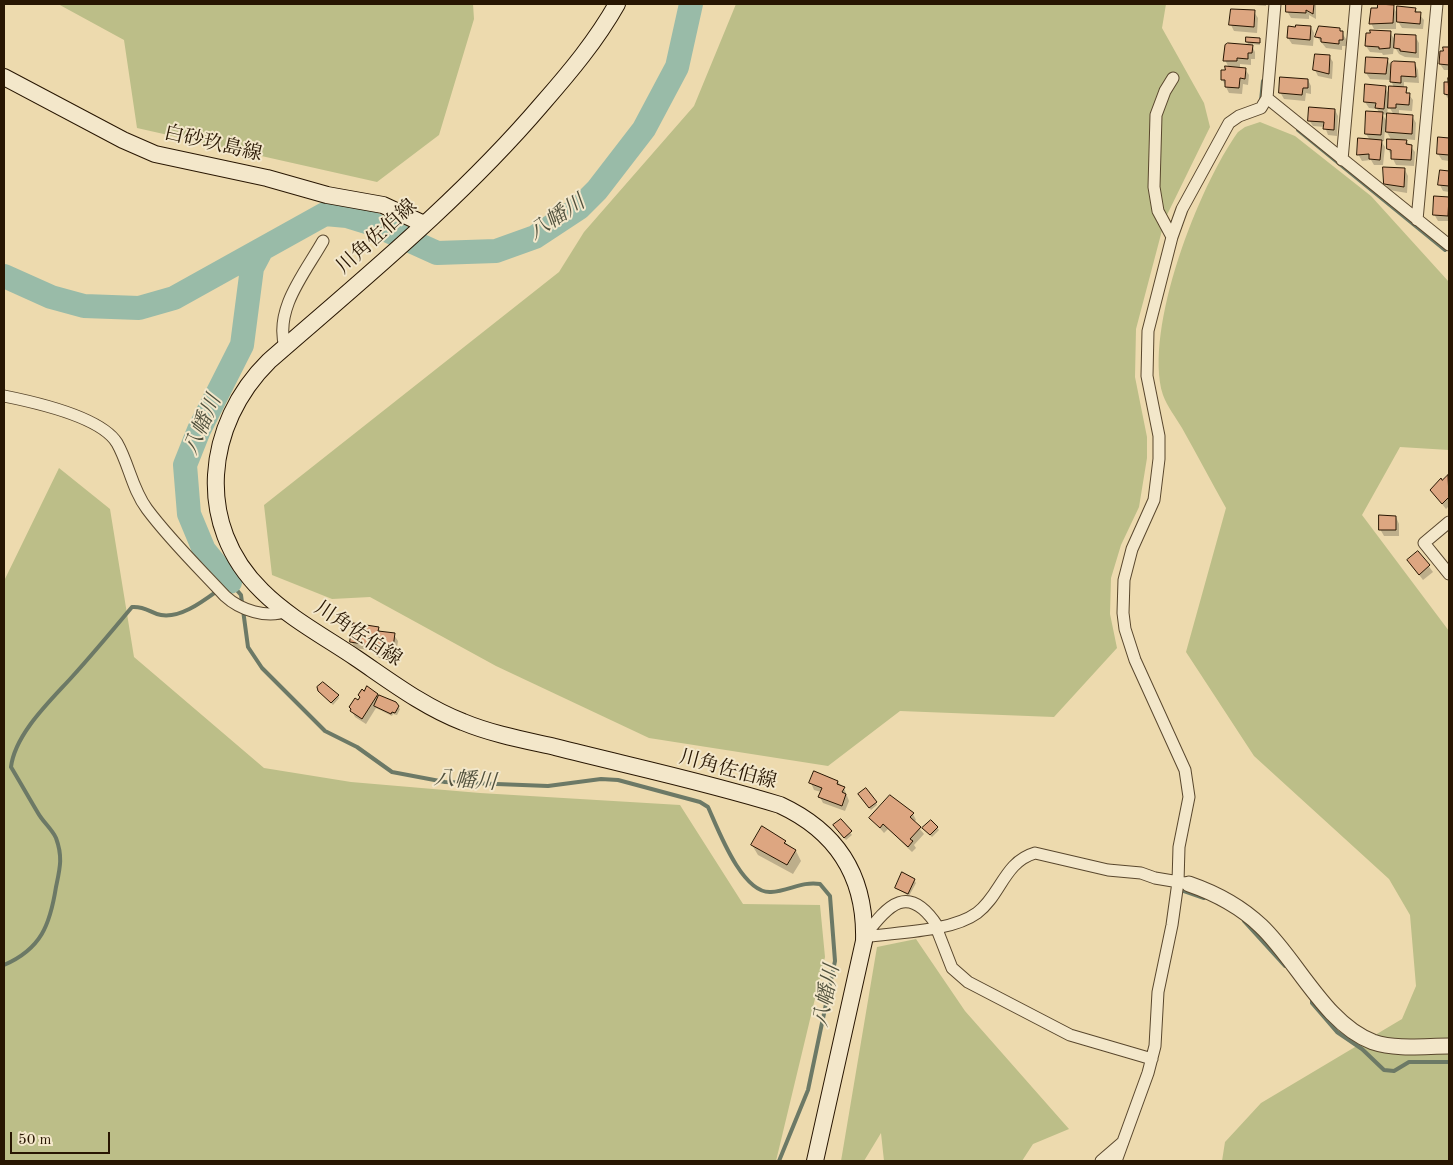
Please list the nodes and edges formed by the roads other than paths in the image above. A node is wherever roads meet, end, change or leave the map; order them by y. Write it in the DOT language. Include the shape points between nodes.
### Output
graph roads {
  1 [pos="617,4"];
  2 [pos="1276,4"];
  3 [pos="1356,4"];
  4 [pos="1437,4"];
  5 [pos="4,77"];
  6 [pos="1173,78"];
  7 [pos="1267,98"];
  8 [pos="1342,160"];
  9 [pos="1417,220"];
  10 [pos="423,225"];
  11 [pos="1172,237"];
  12 [pos="323,240"];
  13 [pos="1449,245"];
  14 [pos="285,347"];
  15 [pos="4,396"];
  16 [pos="1449,522"];
  17 [pos="1449,574"];
  18 [pos="286,611"];
  19 [pos="1183,883"];
  20 [pos="937,927"];
  21 [pos="864,937"];
  22 [pos="1449,1046"];
  23 [pos="1152,1059"];
  24 [pos="1123,1142"];
  25 [pos="815,1161"];
  26 [pos="1101,1161"];
  27 [pos="1116,1161"];
  1 -- 10 [label="main road, 川角佐伯線" via="591,45 518,132 476,177"];
  2 -- 7 [label="street"];
  3 -- 8 [label="street"];
  4 -- 9 [label="street"];
  5 -- 10 [label="main road, 白砂玖島線" via="155,154 327,195 383,204"];
  6 -- 11 [label="street" via="1156,115 1154,178 1158,211"];
  7 -- 8 [label="street"];
  7 -- 11 [label="street" via="1261,108 1239,116 1221,134 1182,210"];
  8 -- 9 [label="street"];
  9 -- 13 [label="street"];
  10 -- 14 [label="main road, 川角佐伯線"];
  11 -- 19 [label="street" via="1153,308 1147,353 1159,436 1156,487 1150,512 1132,549 1122,596 1129,644 1180,757 1188,783 1188,810 1177,857"];
  12 -- 14 [label="street" via="284,311"];
  14 -- 18 [label="main road, 川角佐伯線" via="257,373 237,400 223,431 216,482 220,516 235,555 260,590"];
  15 -- 18 [label="street" via="94,422 110,435 121,452 146,508 230,600 268,615"];
  16 -- 17 [label="street" via="1424,543"];
  18 -- 21 [label="main road, 川角佐伯線" via="419,700 464,723 765,800 794,812 826,835 849,866 860,895"];
  19 -- 20 [label="street" via="1035,853 1015,862 979,912 958,923"];
  19 -- 22 [label="street" via="1233,904 1262,926 1335,1015 1353,1032 1388,1046"];
  19 -- 23 [label="street" via="1158,992"];
  20 -- 21 [label="street"];
  20 -- 21 [label="street" via="919,905 898,902 880,915"];
  20 -- 23 [label="street" via="952,968 968,982 1070,1035"];
  21 -- 25 [label="main road, 川角佐伯線"];
  23 -- 24 [label="street"];
  24 -- 26 [label="street"];
  24 -- 27 [label="street"];
}
